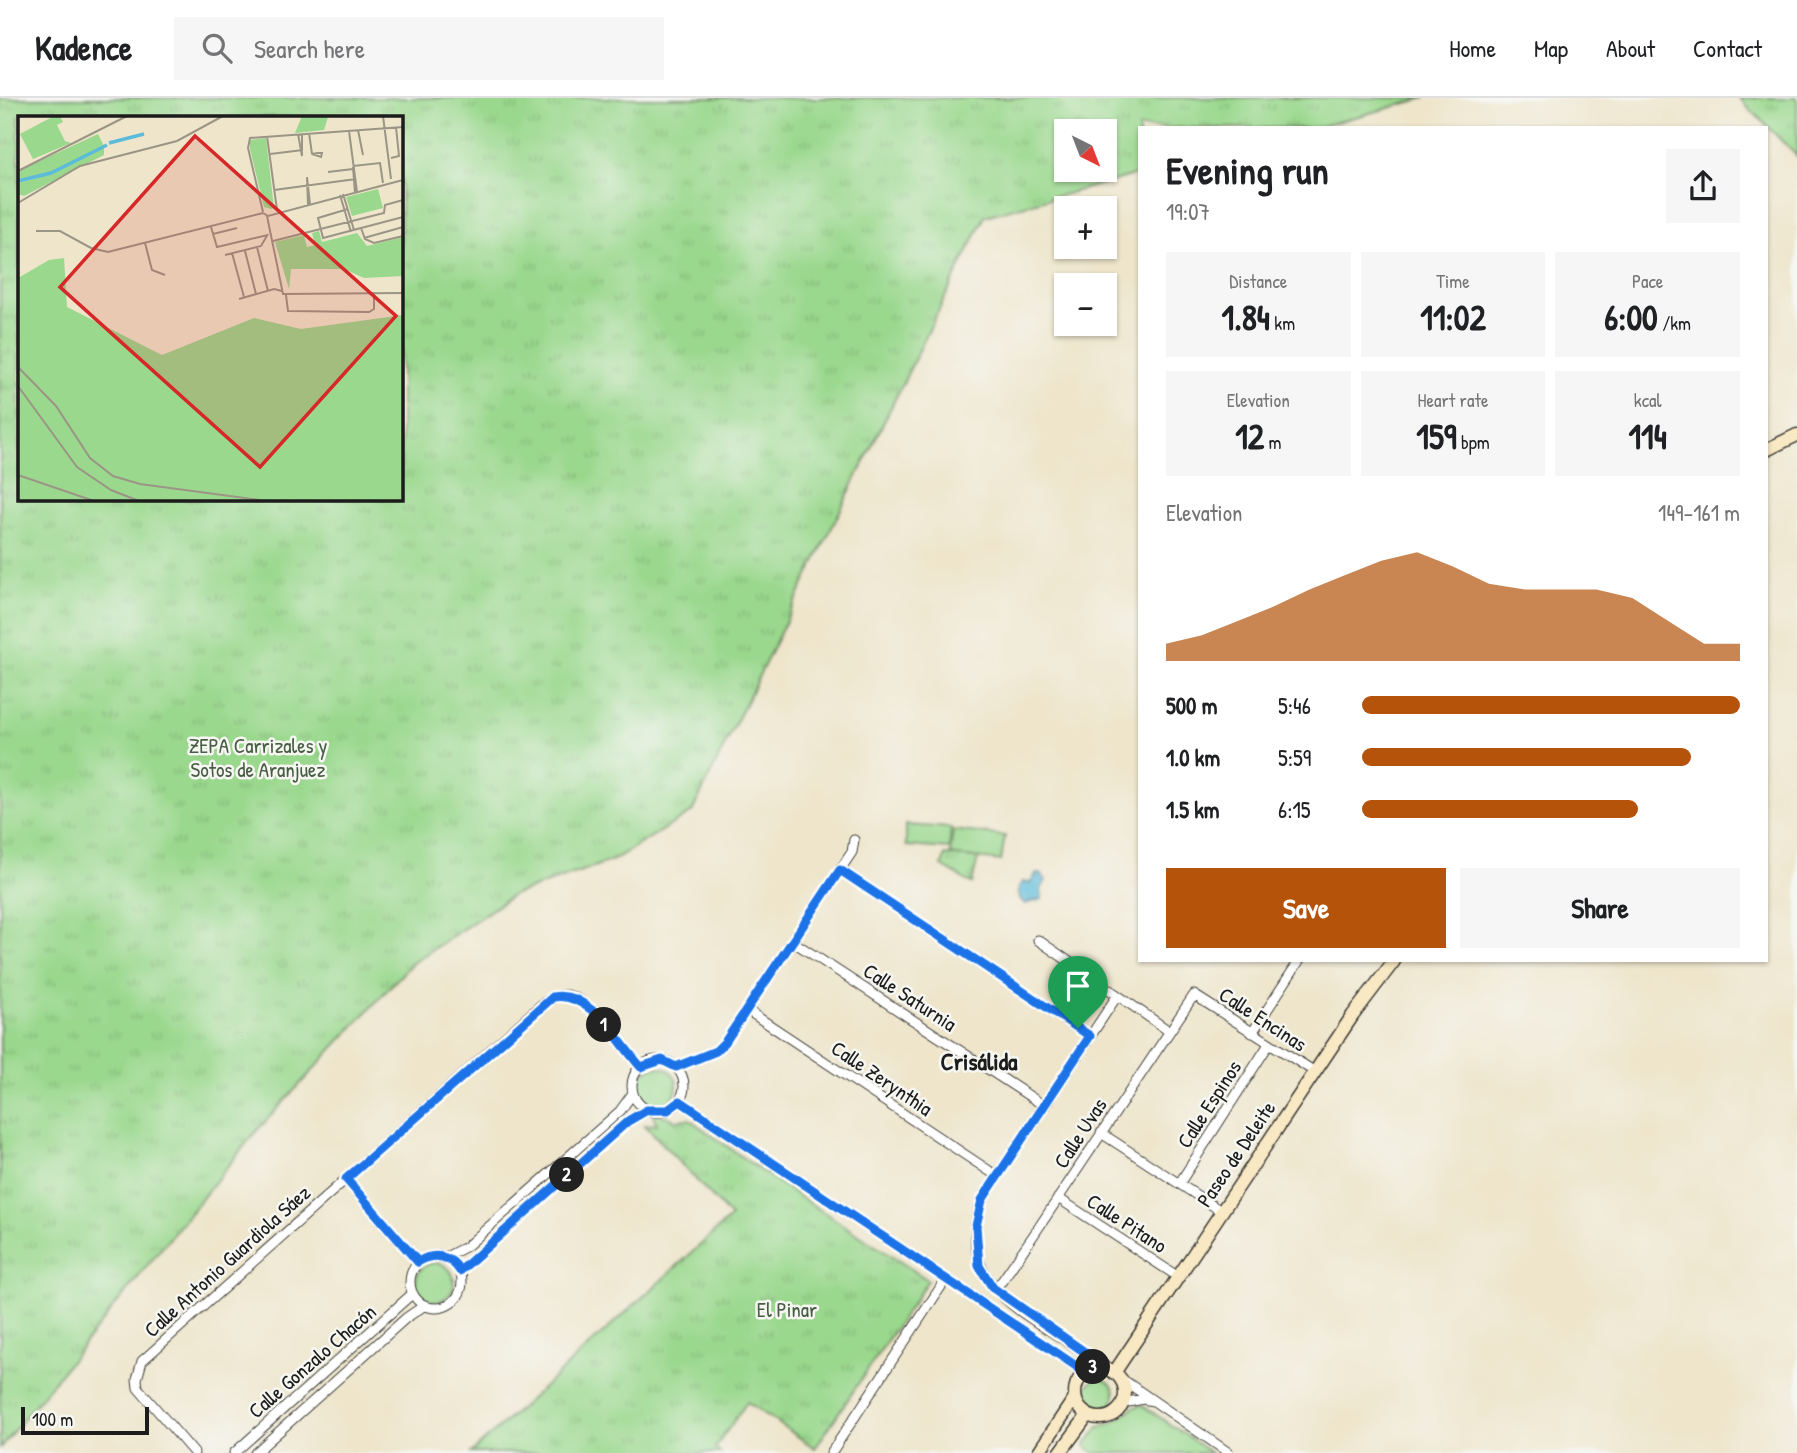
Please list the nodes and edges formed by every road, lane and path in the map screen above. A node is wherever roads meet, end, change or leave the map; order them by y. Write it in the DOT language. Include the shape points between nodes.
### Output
graph roads {
  1 [pos="1797,435"];
  2 [pos="1768,449"];
  3 [pos="854,840"];
  4 [pos="840,870"];
  5 [pos="1038,940"];
  6 [pos="792,941"];
  7 [pos="1298,962"];
  8 [pos="1393,962"];
  9 [pos="1194,995"];
  10 [pos="1117,996"];
  11 [pos="747,1010"];
  12 [pos="1169,1031"];
  13 [pos="1252,1033"];
  14 [pos="1090,1036"];
  15 [pos="1269,1044"];
  16 [pos="641,1067"];
  17 [pos="676,1067"];
  18 [pos="1315,1072"];
  19 [pos="633,1093"];
  20 [pos="680,1101"];
  21 [pos="1043,1105"];
  22 [pos="647,1110"];
  23 [pos="1101,1133"];
  24 [pos="997,1176"];
  25 [pos="346,1179"];
  26 [pos="1179,1184"];
  27 [pos="1058,1198"];
  28 [pos="1221,1211"];
  29 [pos="446,1257"];
  30 [pos="418,1262"];
  31 [pos="460,1271"];
  32 [pos="1177,1276"];
  33 [pos="946,1279"];
  34 [pos="993,1288"];
  35 [pos="412,1294"];
  36 [pos="425,1305"];
  37 [pos="1088,1372"];
  38 [pos="1117,1375"];
  39 [pos="1074,1399"];
  40 [pos="1124,1403"];
  41 [pos="1157,1403"];
  42 [pos="1087,1416"];
  43 [pos="1064,1451"];
  44 [pos="194,1453"];
  45 [pos="234,1453"];
  46 [pos="255,1453"];
  47 [pos="831,1453"];
  48 [pos="1038,1453"];
  49 [pos="1228,1453"];
  1 -- 2 [label="main road"];
  3 -- 4 [label="street"];
  4 -- 6 [label="street"];
  4 -- 14 [label="street"];
  5 -- 10 [label="street"];
  6 -- 11 [label="street"];
  6 -- 21 [label="street, Calle Saturnia"];
  7 -- 13 [label="street"];
  8 -- 18 [label="main road, Paseo de Deleite"];
  9 -- 12 [label="street, Calle Uvas"];
  9 -- 13 [label="street, Calle Encinas"];
  10 -- 12 [label="street"];
  10 -- 14 [label="street"];
  11 -- 17 [label="street" via="716,1051"];
  11 -- 24 [label="street, Calle Zerynthia"];
  12 -- 23 [label="street, Calle Uvas"];
  13 -- 15 [label="street, Calle Encinas"];
  14 -- 21 [label="street"];
  15 -- 18 [label="street, Calle Encinas"];
  15 -- 26 [label="street, Calle Espinos"];
  16 -- 17 [label="street" via="662,1060"];
  16 -- 19 [label="street" via="633,1079"];
  16 -- 25 [label="street, Calle Antonio Guardiola Sáez" via="586,1005 573,996 553,997"];
  17 -- 20 [label="street" via="683,1080"];
  18 -- 28 [label="main road, Paseo de Deleite"];
  19 -- 22 [label="street"];
  19 -- 29 [label="street" via="620,1111 467,1246"];
  20 -- 22 [label="street" via="662,1112"];
  20 -- 33 [label="street"];
  21 -- 24 [label="street"];
  22 -- 31 [label="street" via="628,1121"];
  23 -- 26 [label="street"];
  23 -- 27 [label="street, Calle Uvas"];
  24 -- 34 [label="street" via="982,1200 976,1226 979,1266"];
  25 -- 30 [label="street"];
  25 -- 44 [label="street, Calle Antonio Guardiola Sáez" via="142,1361 138,1388"];
  26 -- 28 [label="street"];
  27 -- 32 [label="street, Calle Pitano"];
  27 -- 34 [label="street, Calle Uvas"];
  28 -- 32 [label="main road, Paseo de Deleite"];
  29 -- 30 [label="street"];
  29 -- 31 [label="street"];
  30 -- 35 [label="street" via="411,1273"];
  31 -- 36 [label="street" via="461,1287 453,1301 438,1308"];
  32 -- 38 [label="main road, Paseo de Deleite"];
  33 -- 37 [label="street"];
  33 -- 47 [label="street"];
  34 -- 37 [label="street" via="1086,1353"];
  35 -- 36 [label="street"];
  35 -- 45 [label="street, Calle Gonzalo Chacón"];
  36 -- 46 [label="street, Calle Gonzalo Chacón"];
  37 -- 38 [label="main road" via="1107,1369"];
  37 -- 39 [label="main road" via="1075,1388"];
  38 -- 40 [label="main road" via="1125,1388"];
  38 -- 41 [label="street"];
  39 -- 42 [label="main road"];
  39 -- 48 [label="main road"];
  40 -- 41 [label="street" via="1143,1399"];
  40 -- 42 [label="main road" via="1112,1416"];
  41 -- 49 [label="street"];
  42 -- 43 [label="main road"];
}
